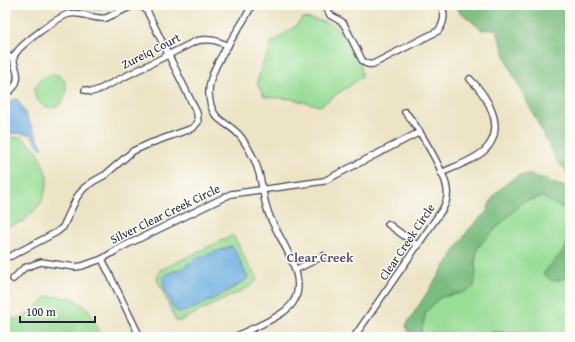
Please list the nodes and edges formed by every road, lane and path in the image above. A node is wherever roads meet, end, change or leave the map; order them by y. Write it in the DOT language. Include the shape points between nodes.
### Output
graph roads {
  1 [pos="134,5"];
  2 [pos="141,5"];
  3 [pos="252,5"];
  4 [pos="325,5"];
  5 [pos="438,5"];
  6 [pos="228,46"];
  7 [pos="5,54"];
  8 [pos="169,55"];
  9 [pos="13,59"];
  10 [pos="470,79"];
  11 [pos="85,90"];
  12 [pos="5,94"];
  13 [pos="405,112"];
  14 [pos="420,132"];
  15 [pos="441,173"];
  16 [pos="263,189"];
  17 [pos="388,224"];
  18 [pos="418,246"];
  19 [pos="323,256"];
  20 [pos="5,257"];
  21 [pos="102,259"];
  22 [pos="295,270"];
  23 [pos="13,279"];
  24 [pos="140,337"];
  25 [pos="235,337"];
  26 [pos="354,337"];
  1 -- 9 [label="street" via="103,19 74,14 64,16 33,37"];
  2 -- 8 [label="street" via="147,10"];
  3 -- 6 [label="street"];
  4 -- 5 [label="street" via="330,15 344,25 362,60 369,65 438,31 444,16 442,8"];
  6 -- 8 [label="street, Zureiq Court" via="216,40 201,40"];
  6 -- 16 [label="street" via="212,74 210,103 219,119 246,144"];
  7 -- 9 [label="street"];
  8 -- 11 [label="street, Zureiq Court" via="98,90"];
  8 -- 20 [label="street" via="197,113 198,120 195,126 147,144 129,154 105,176 81,191 63,227 57,232"];
  9 -- 12 [label="street" via="17,80 13,88"];
  10 -- 15 [label="street" via="480,88 493,113 494,132 489,145 478,155"];
  13 -- 14 [label="street, Clear Creek Circle"];
  14 -- 15 [label="street, Clear Creek Circle"];
  14 -- 16 [label="street, Silver Clear Creek Circle" via="324,181"];
  15 -- 18 [label="street, Clear Creek Circle" via="447,188 445,206"];
  16 -- 21 [label="street, Silver Clear Creek Circle" via="224,196"];
  16 -- 22 [label="street" via="269,216"];
  17 -- 18 [label="street"];
  18 -- 26 [label="street, Clear Creek Circle"];
  19 -- 22 [label="street"];
  21 -- 23 [label="street, Silver Clear Creek Circle" via="75,267 41,262 24,268"];
  21 -- 24 [label="street"];
  22 -- 25 [label="street" via="298,289 290,307"];
}
